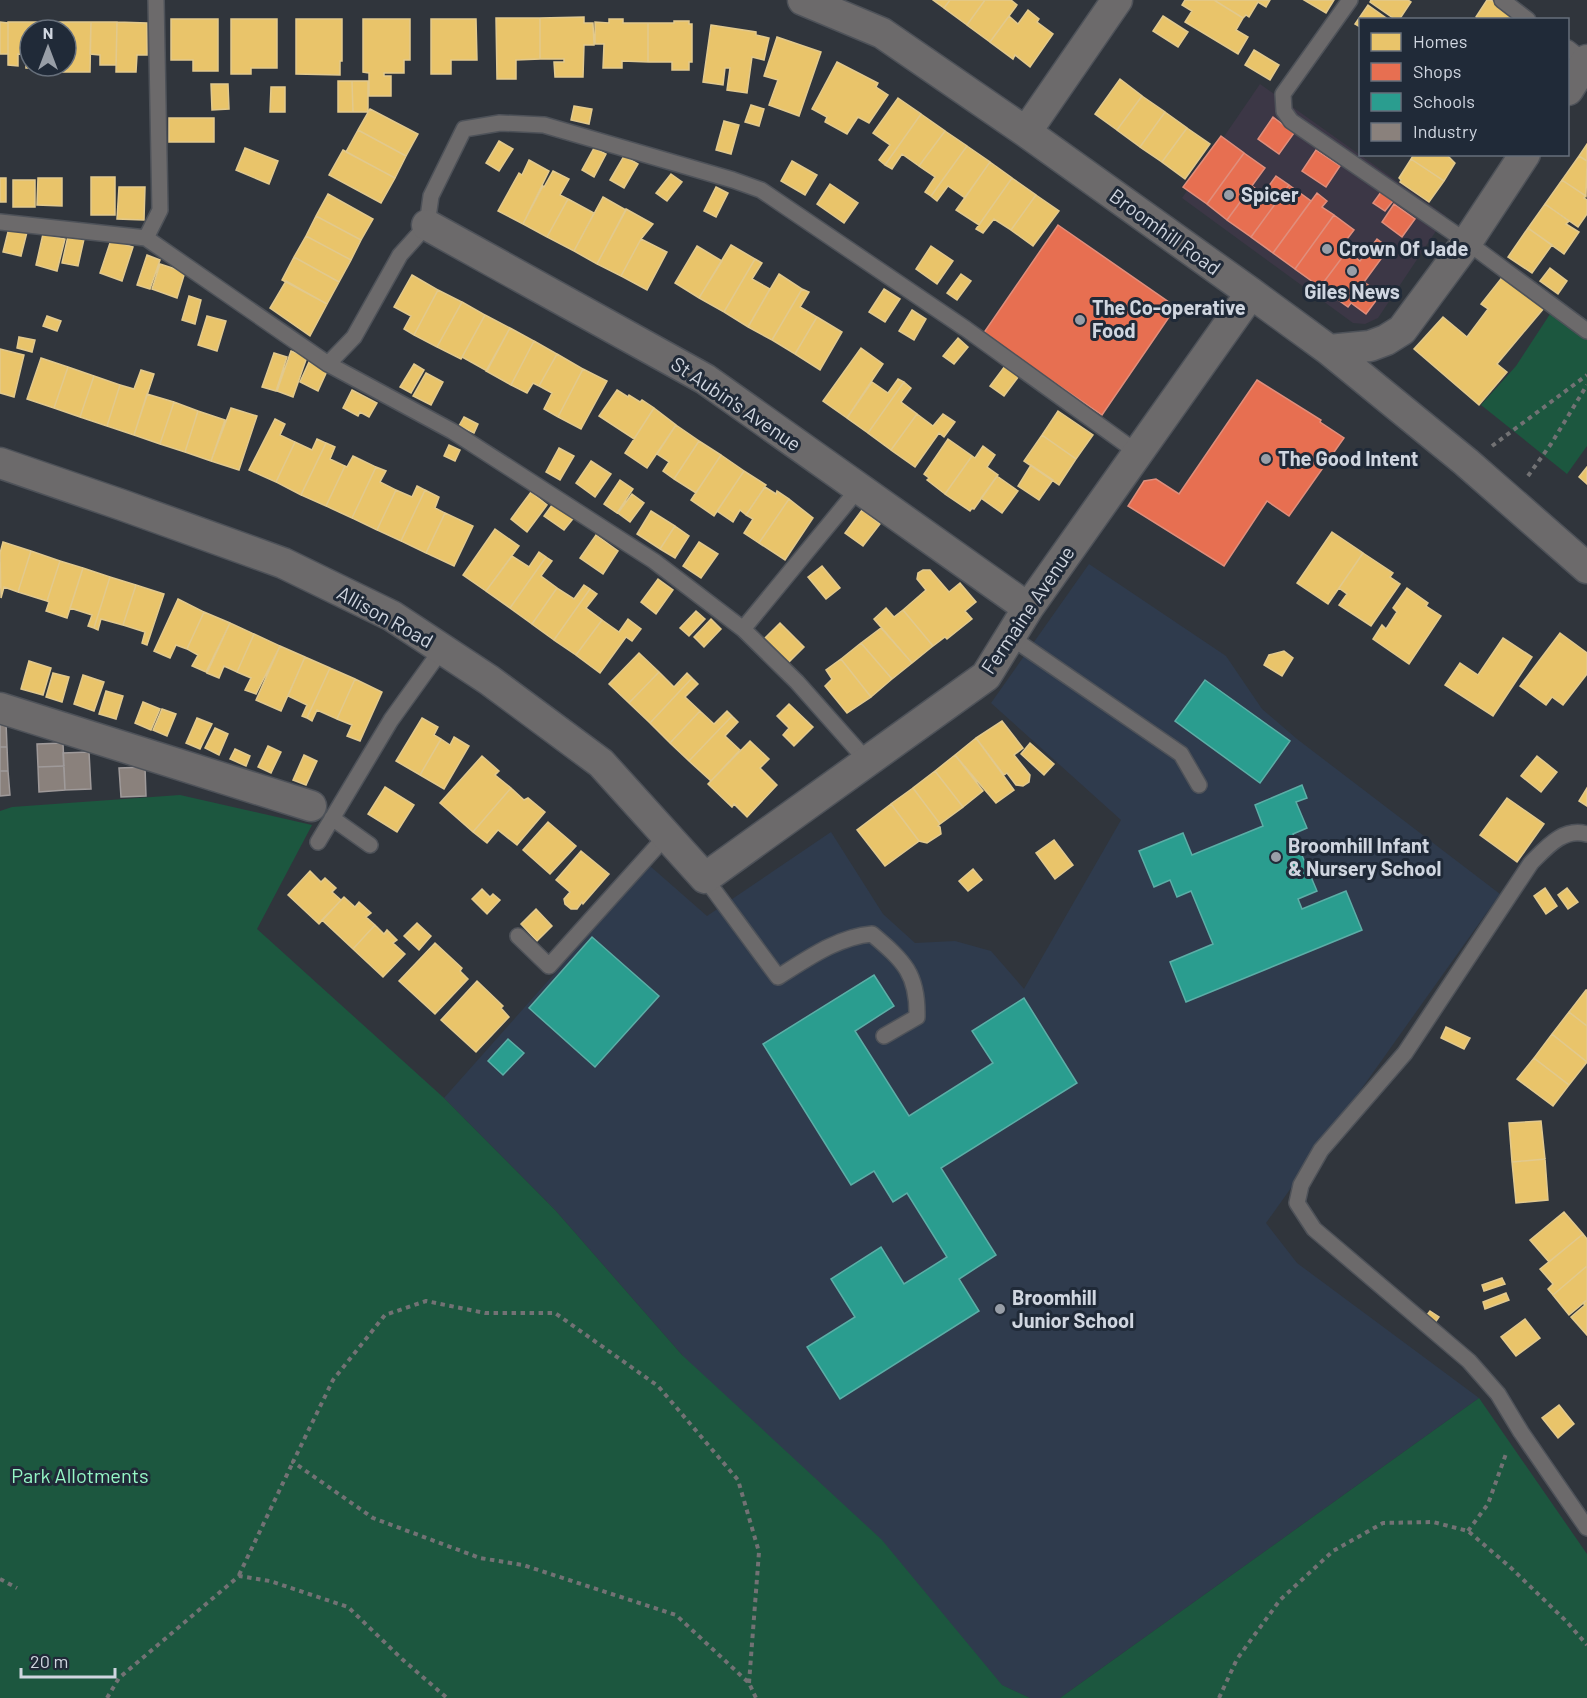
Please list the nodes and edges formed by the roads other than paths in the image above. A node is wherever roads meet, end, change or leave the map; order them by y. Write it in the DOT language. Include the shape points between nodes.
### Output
graph roads {
  1 [pos="156,0"];
  2 [pos="803,0"];
  3 [pos="1117,0"];
  4 [pos="1350,0"];
  5 [pos="1502,0"];
  6 [pos="1525,18"];
  7 [pos="1580,57"];
  8 [pos="1569,87"];
  9 [pos="1026,132"];
  10 [pos="1524,156"];
  11 [pos="0,222"];
  12 [pos="427,225"];
  13 [pos="146,238"];
  14 [pos="1467,242"];
  15 [pos="1251,293"];
  16 [pos="1587,331"];
  17 [pos="1329,351"];
  18 [pos="328,364"];
  19 [pos="1138,453"];
  20 [pos="0,463"];
  21 [pos="859,488"];
  22 [pos="1587,568"];
  23 [pos="1028,609"];
  24 [pos="743,629"];
  25 [pos="1012,638"];
  26 [pos="442,649"];
  27 [pos="0,708"];
  28 [pos="868,762"];
  29 [pos="1199,785"];
  30 [pos="322,812"];
  31 [pos="1587,834"];
  32 [pos="667,835"];
  33 [pos="318,842"];
  34 [pos="370,845"];
  35 [pos="705,878"];
  36 [pos="518,936"];
  37 [pos="884,1036"];
  38 [pos="1587,1528"];
  1 -- 13 [label="lane" via="160,210"];
  2 -- 9 [label="street, Broomhill Road" via="882,33"];
  3 -- 9 [label="street"];
  4 -- 14 [label="lane" via="1283,94 1284,111 1291,121"];
  5 -- 6 [label="lane"];
  7 -- 8 [label="street"];
  9 -- 15 [label="street, Broomhill Road"];
  10 -- 14 [label="street"];
  11 -- 13 [label="lane"];
  12 -- 18 [label="lane" via="400,255 354,337"];
  12 -- 19 [label="lane" via="431,196 464,129 491,124 544,125 733,180 761,190 966,329"];
  12 -- 21 [label="street, St Aubin's Avenue" via="705,379"];
  13 -- 18 [label="lane"];
  14 -- 16 [label="lane"];
  14 -- 17 [label="street" via="1402,330 1370,346"];
  15 -- 17 [label="street, Broomhill Road"];
  15 -- 19 [label="street, Fermaine Avenue"];
  17 -- 22 [label="street, Broomhill Road" via="1466,462"];
  18 -- 24 [label="lane" via="452,431 654,561"];
  19 -- 23 [label="street, Fermaine Avenue"];
  20 -- 26 [label="street, Allison Road" via="283,563 392,616"];
  21 -- 23 [label="street, St Aubin's Avenue"];
  21 -- 24 [label="lane"];
  23 -- 25 [label="street, Fermaine Avenue"];
  24 -- 28 [label="lane" via="797,682"];
  25 -- 28 [label="street, Fermaine Avenue" via="986,676"];
  25 -- 29 [label="lane" via="1181,754"];
  26 -- 30 [label="lane"];
  26 -- 32 [label="street, Allison Road" via="601,763"];
  27 -- 30 [label="street"];
  28 -- 35 [label="street, Fermaine Avenue"];
  30 -- 33 [label="lane"];
  30 -- 34 [label="lane"];
  31 -- 38 [label="lane" via="1579,831 1554,839 1531,863 1405,1053 1321,1150 1301,1185 1297,1203 1314,1229 1469,1361 1498,1394"];
  32 -- 35 [label="street, Allison Road"];
  32 -- 36 [label="lane" via="549,966"];
  35 -- 37 [label="lane" via="777,977 823,949 860,935 872,934 894,952 911,974 918,995 917,1017"];
}
